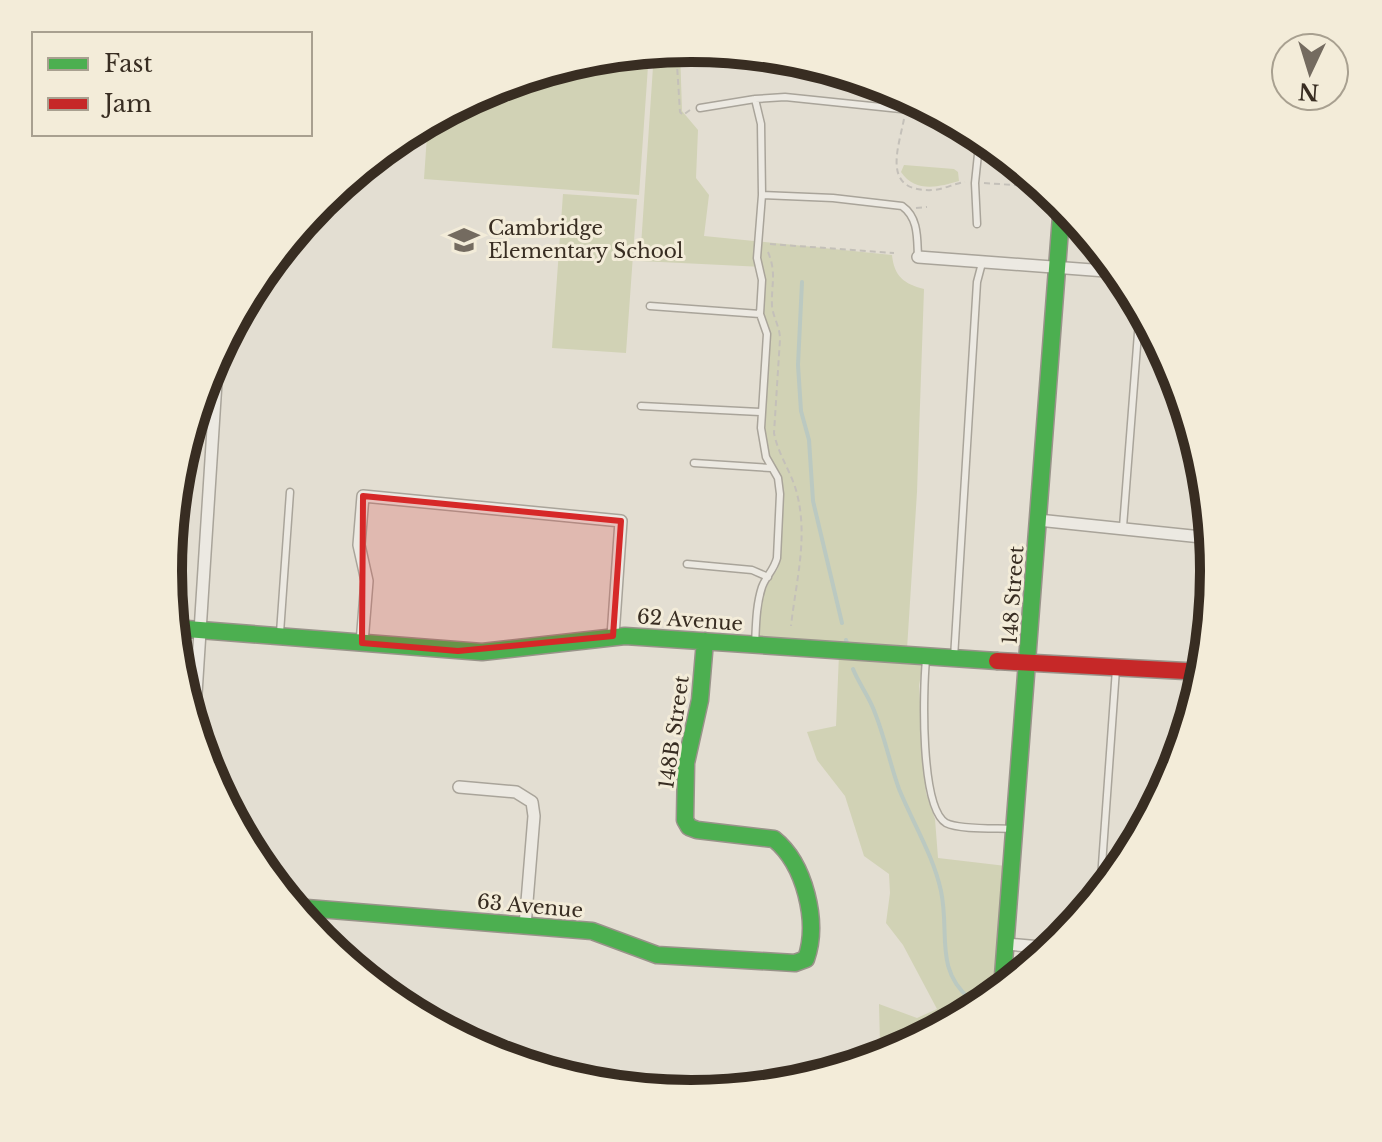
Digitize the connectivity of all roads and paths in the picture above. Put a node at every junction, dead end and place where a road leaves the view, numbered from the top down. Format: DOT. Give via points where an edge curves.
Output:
graph roads {
  1 [pos="677,62"];
  2 [pos="755,99"];
  3 [pos="700,108"];
  4 [pos="905,110"];
  5 [pos="978,151"];
  6 [pos="975,183"];
  7 [pos="992,184"];
  8 [pos="1024,186"];
  9 [pos="762,195"];
  10 [pos="1061,221"];
  11 [pos="977,224"];
  12 [pos="894,253"];
  13 [pos="918,257"];
  14 [pos="982,262"];
  15 [pos="1057,268"];
  16 [pos="1102,271"];
  17 [pos="650,306"];
  18 [pos="760,314"];
  19 [pos="1138,328"];
  20 [pos="215,391"];
  21 [pos="641,406"];
  22 [pos="760,412"];
  23 [pos="694,463"];
  24 [pos="771,468"];
  25 [pos="290,492"];
  26 [pos="1038,520"];
  27 [pos="1123,527"];
  28 [pos="1199,537"];
  29 [pos="687,564"];
  30 [pos="768,577"];
  31 [pos="791,626"];
  32 [pos="185,629"];
  33 [pos="199,630"];
  34 [pos="279,636"];
  35 [pos="613,636"];
  36 [pos="705,641"];
  37 [pos="362,643"];
  38 [pos="755,645"];
  39 [pos="927,657"];
  40 [pos="954,658"];
  41 [pos="1028,662"];
  42 [pos="1116,667"];
  43 [pos="1190,671"];
  44 [pos="196,688"];
  45 [pos="459,787"];
  46 [pos="1015,829"];
  47 [pos="1102,872"];
  48 [pos="309,908"];
  49 [pos="525,926"];
  50 [pos="1006,944"];
  51 [pos="1035,947"];
  52 [pos="806,959"];
  53 [pos="1003,973"];
  1 -- 3 [label="path" via="680,112"];
  2 -- 3 [label="lane"];
  2 -- 4 [label="lane" via="785,97"];
  2 -- 9 [label="lane" via="761,124"];
  4 -- 6 [label="path" via="895,165 902,179 929,190"];
  5 -- 6 [label="lane"];
  6 -- 11 [label="lane"];
  7 -- 8 [label="path"];
  9 -- 13 [label="lane" via="902,206 914,222"];
  9 -- 18 [label="lane" via="757,243"];
  10 -- 15 [label="street, 148 Street"];
  12 -- 31 [label="path" via="771,243 766,248 775,272 772,308 780,328 774,433 797,492 802,522"];
  13 -- 14 [label="street"];
  14 -- 15 [label="street"];
  14 -- 40 [label="lane"];
  15 -- 16 [label="street"];
  15 -- 26 [label="street, 148 Street"];
  17 -- 18 [label="lane"];
  18 -- 22 [label="lane" via="767,334"];
  19 -- 27 [label="lane"];
  20 -- 33 [label="street"];
  21 -- 22 [label="lane"];
  22 -- 24 [label="lane"];
  23 -- 24 [label="lane"];
  24 -- 30 [label="lane" via="780,494 777,558"];
  25 -- 34 [label="lane"];
  26 -- 27 [label="street"];
  26 -- 41 [label="street, 148 Street"];
  27 -- 28 [label="street"];
  29 -- 30 [label="lane" via="752,570"];
  30 -- 38 [label="lane" via="760,594"];
  32 -- 33 [label="street, 62 Avenue"];
  33 -- 34 [label="street, 62 Avenue"];
  33 -- 44 [label="street"];
  34 -- 37 [label="street, 62 Avenue"];
  35 -- 36 [label="street, 62 Avenue"];
  35 -- 37 [label="street, 62 Avenue" via="482,652"];
  35 -- 37 [label="street" via="621,521 363,496 359,545 367,581"];
  36 -- 38 [label="street, 62 Avenue"];
  36 -- 52 [label="street, 148B Street" via="700,700 686,763 685,820 689,827 707,832 784,844 811,921 812,947"];
  38 -- 39 [label="street, 62 Avenue"];
  39 -- 40 [label="street, 62 Avenue"];
  39 -- 46 [label="lane" via="923,688 930,793 939,817 950,825"];
  40 -- 41 [label="street, 62 Avenue"];
  41 -- 42 [label="street, 62 Avenue"];
  41 -- 46 [label="street, 148 Street"];
  42 -- 43 [label="street, 62 Avenue"];
  42 -- 47 [label="lane"];
  45 -- 49 [label="street" via="516,792 532,802"];
  46 -- 50 [label="street, 148 Street"];
  48 -- 49 [label="street, 63 Avenue"];
  49 -- 52 [label="street, 63 Avenue" via="592,931 657,955 795,963"];
  50 -- 51 [label="street"];
  50 -- 53 [label="street, 148 Street"];
}
